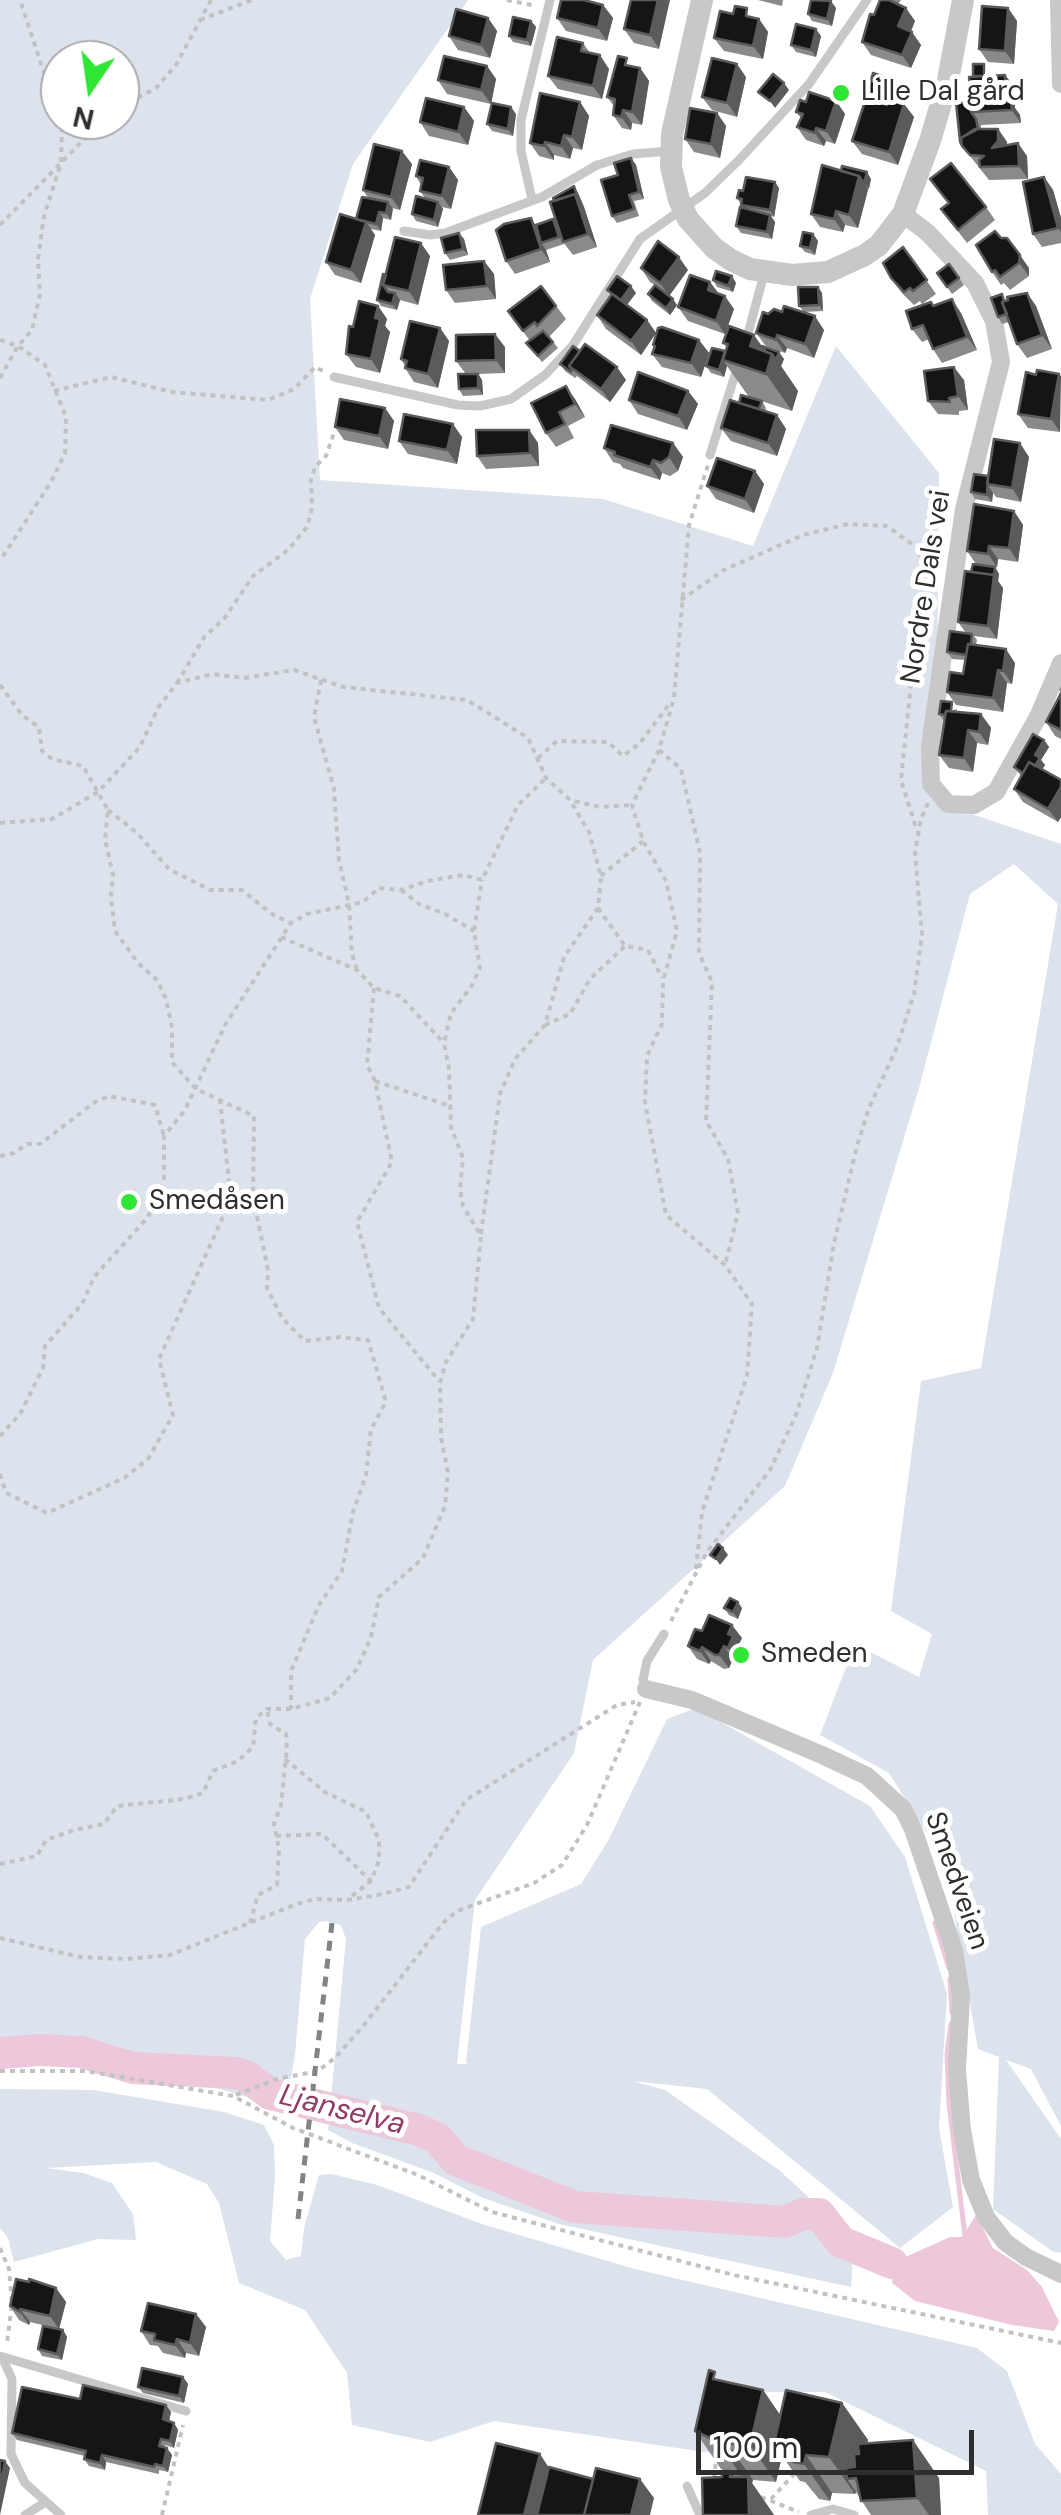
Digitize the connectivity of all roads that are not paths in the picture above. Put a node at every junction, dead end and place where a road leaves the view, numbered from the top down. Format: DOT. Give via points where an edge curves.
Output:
graph roads {
  1 [pos="702,0"];
  2 [pos="867,0"];
  3 [pos="963,0"];
  4 [pos="1059,0"];
  5 [pos="550,4"];
  6 [pos="1061,84"];
  7 [pos="670,151"];
  8 [pos="532,199"];
  9 [pos="684,209"];
  10 [pos="902,214"];
  11 [pos="404,232"];
  12 [pos="764,271"];
  13 [pos="334,377"];
  14 [pos="710,455"];
  15 [pos="1061,663"];
  16 [pos="664,1634"];
  17 [pos="643,1695"];
  18 [pos="1061,2274"];
  19 [pos="1,2356"];
  20 [pos="186,2410"];
  21 [pos="687,2486"];
  22 [pos="44,2503"];
  23 [pos="25,2515"];
  24 [pos="61,2515"];
  25 [pos="700,2515"];
  26 [pos="811,2515"];
  27 [pos="854,2515"];
  1 -- 7 [label="street"];
  2 -- 9 [label="lane" via="790,106"];
  3 -- 10 [label="street" via="948,80"];
  4 -- 6 [label="street"];
  5 -- 8 [label="lane" via="522,120 520,151"];
  7 -- 8 [label="lane" via="596,165"];
  7 -- 9 [label="street"];
  8 -- 11 [label="lane" via="445,233"];
  9 -- 12 [label="street" via="714,248"];
  9 -- 13 [label="lane" via="640,239 573,345 512,398 458,405"];
  10 -- 12 [label="street" via="878,245 828,272"];
  10 -- 15 [label="street, Nordre Dals vei" via="974,283 994,321 1001,362 957,552 930,746 930,784 948,804 974,806 996,792"];
  12 -- 14 [label="lane"];
  16 -- 17 [label="lane" via="647,1660"];
  17 -- 18 [label="street, Smedveien" via="707,1706 822,1755 867,1776 903,1809 954,1950 961,1996 957,2070 971,2180 1000,2236"];
  19 -- 20 [label="lane"];
  19 -- 22 [label="lane" via="12,2379 11,2454"];
  21 -- 25 [label="lane"];
  22 -- 23 [label="lane"];
  22 -- 24 [label="lane"];
  26 -- 27 [label="lane" via="833,2509"];
}
